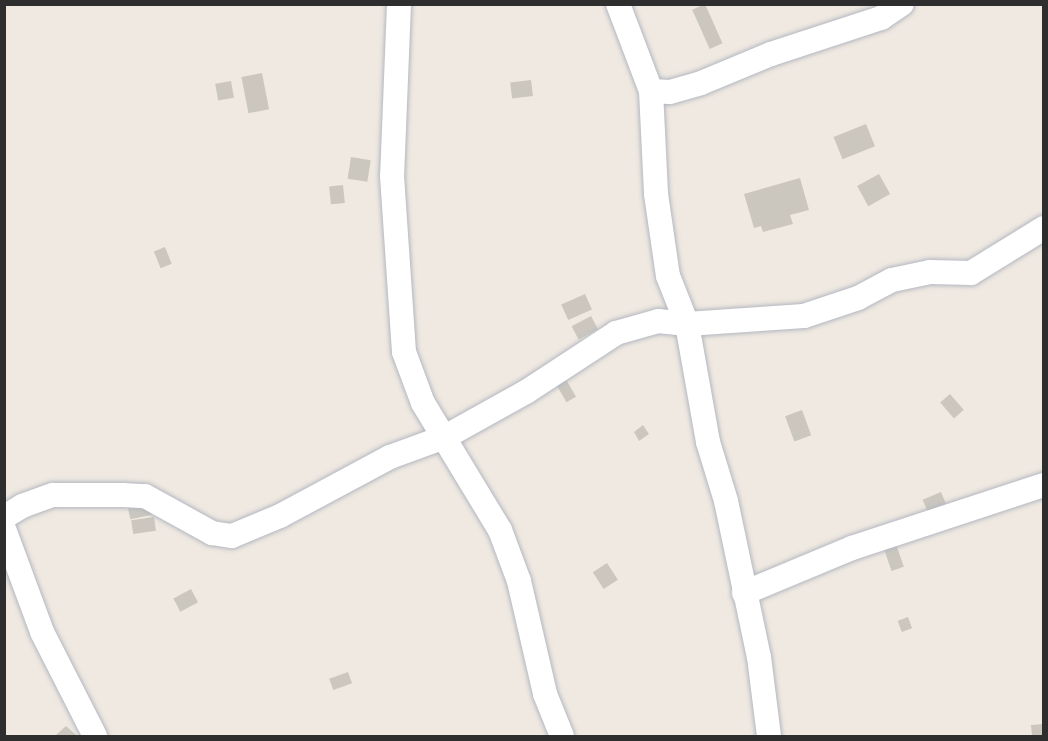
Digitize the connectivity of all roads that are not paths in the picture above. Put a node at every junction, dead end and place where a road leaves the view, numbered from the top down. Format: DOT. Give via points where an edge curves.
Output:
graph roads {
  1 [pos="399,4"];
  2 [pos="618,4"];
  3 [pos="902,4"];
  4 [pos="651,91"];
  5 [pos="1044,228"];
  6 [pos="687,324"];
  7 [pos="445,437"];
  8 [pos="1044,485"];
  9 [pos="4,517"];
  10 [pos="4,529"];
  11 [pos="744,593"];
  12 [pos="94,736"];
  13 [pos="562,736"];
  14 [pos="769,736"];
  1 -- 7 [label="street" via="392,176 404,352 423,404"];
  2 -- 4 [label="street"];
  3 -- 4 [label="street" via="881,18 771,54 701,83 670,92"];
  4 -- 6 [label="street" via="656,194 668,276"];
  5 -- 6 [label="street" via="971,273 930,272 908,277 804,316"];
  6 -- 7 [label="street" via="658,321 616,333 526,392"];
  6 -- 11 [label="street" via="708,442 726,501"];
  7 -- 9 [label="street" via="390,457 280,516 232,536 212,533 145,496 53,495"];
  7 -- 13 [label="street" via="500,530 519,581 545,694"];
  8 -- 11 [label="street" via="852,548"];
  10 -- 12 [label="street" via="42,633"];
  11 -- 14 [label="street" via="759,657"];
}
